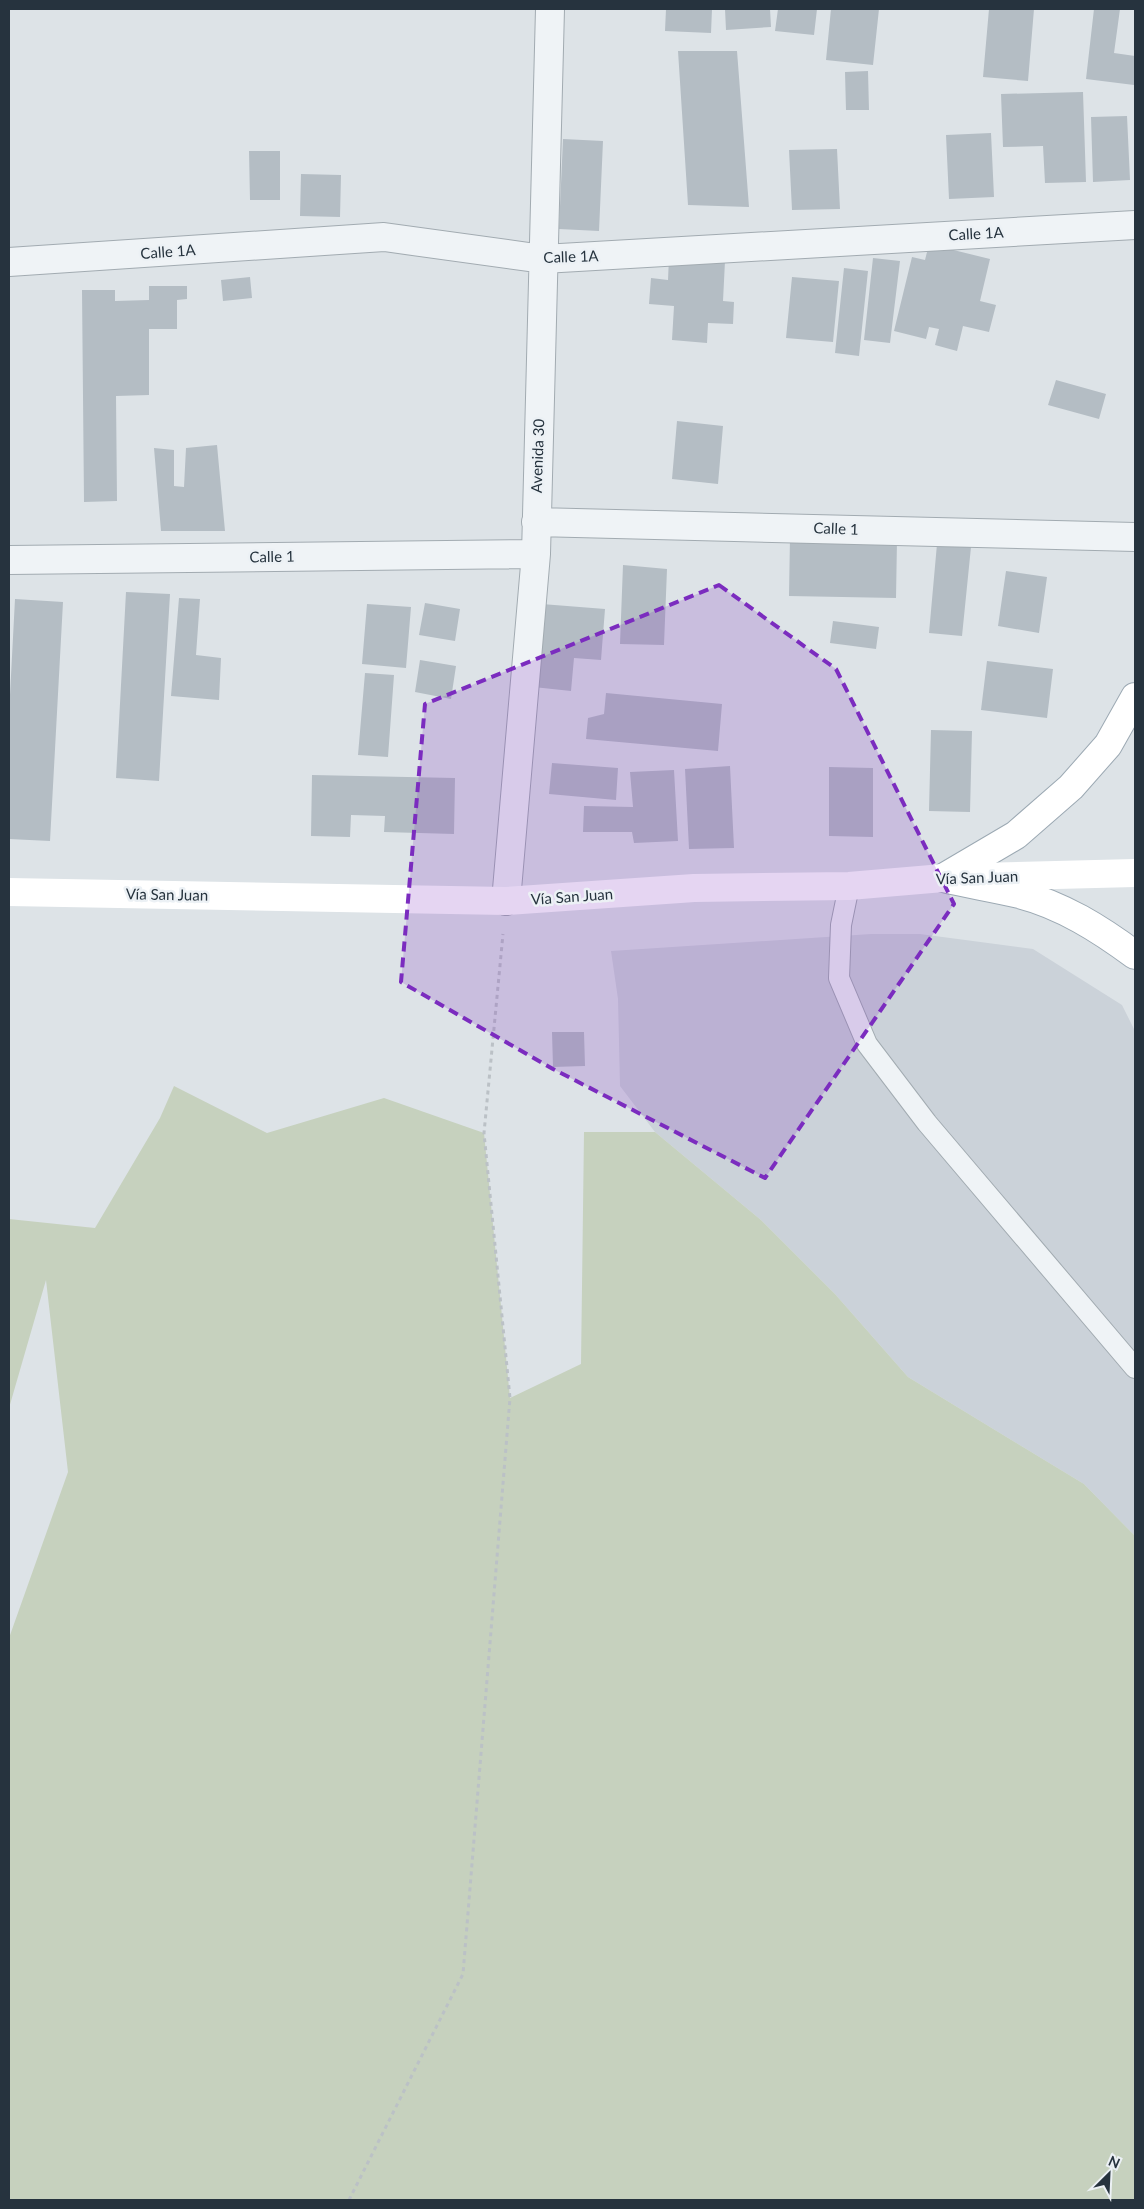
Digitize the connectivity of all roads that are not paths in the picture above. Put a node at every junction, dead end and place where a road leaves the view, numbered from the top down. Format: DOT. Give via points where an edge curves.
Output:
graph roads {
  1 [pos="550,9"];
  2 [pos="1135,225"];
  3 [pos="543,259"];
  4 [pos="9,262"];
  5 [pos="536,522"];
  6 [pos="1135,537"];
  7 [pos="536,554"];
  8 [pos="9,560"];
  9 [pos="1135,697"];
  10 [pos="1135,873"];
  11 [pos="943,878"];
  12 [pos="849,886"];
  13 [pos="9,892"];
  14 [pos="506,902"];
  15 [pos="1135,955"];
  16 [pos="1135,1368"];
  1 -- 3 [label="street, Avenida 30"];
  2 -- 3 [label="street, Calle 1A"];
  3 -- 4 [label="street, Calle 1A" via="384,237"];
  3 -- 5 [label="street, Avenida 30"];
  5 -- 6 [label="street, Calle 1"];
  5 -- 7 [label="street, Avenida 30"];
  7 -- 8 [label="street, Calle 1"];
  7 -- 14 [label="street, Avenida 30"];
  9 -- 11 [label="street" via="1108,745 1071,787 1016,835"];
  10 -- 11 [label="street, Vía San Juan"];
  11 -- 12 [label="street, Vía San Juan"];
  11 -- 15 [label="street" via="1020,894 1069,913"];
  12 -- 14 [label="street, Vía San Juan" via="694,888"];
  12 -- 16 [label="lane" via="841,925 839,978 867,1044 927,1123"];
  13 -- 14 [label="street, Vía San Juan"];
}
